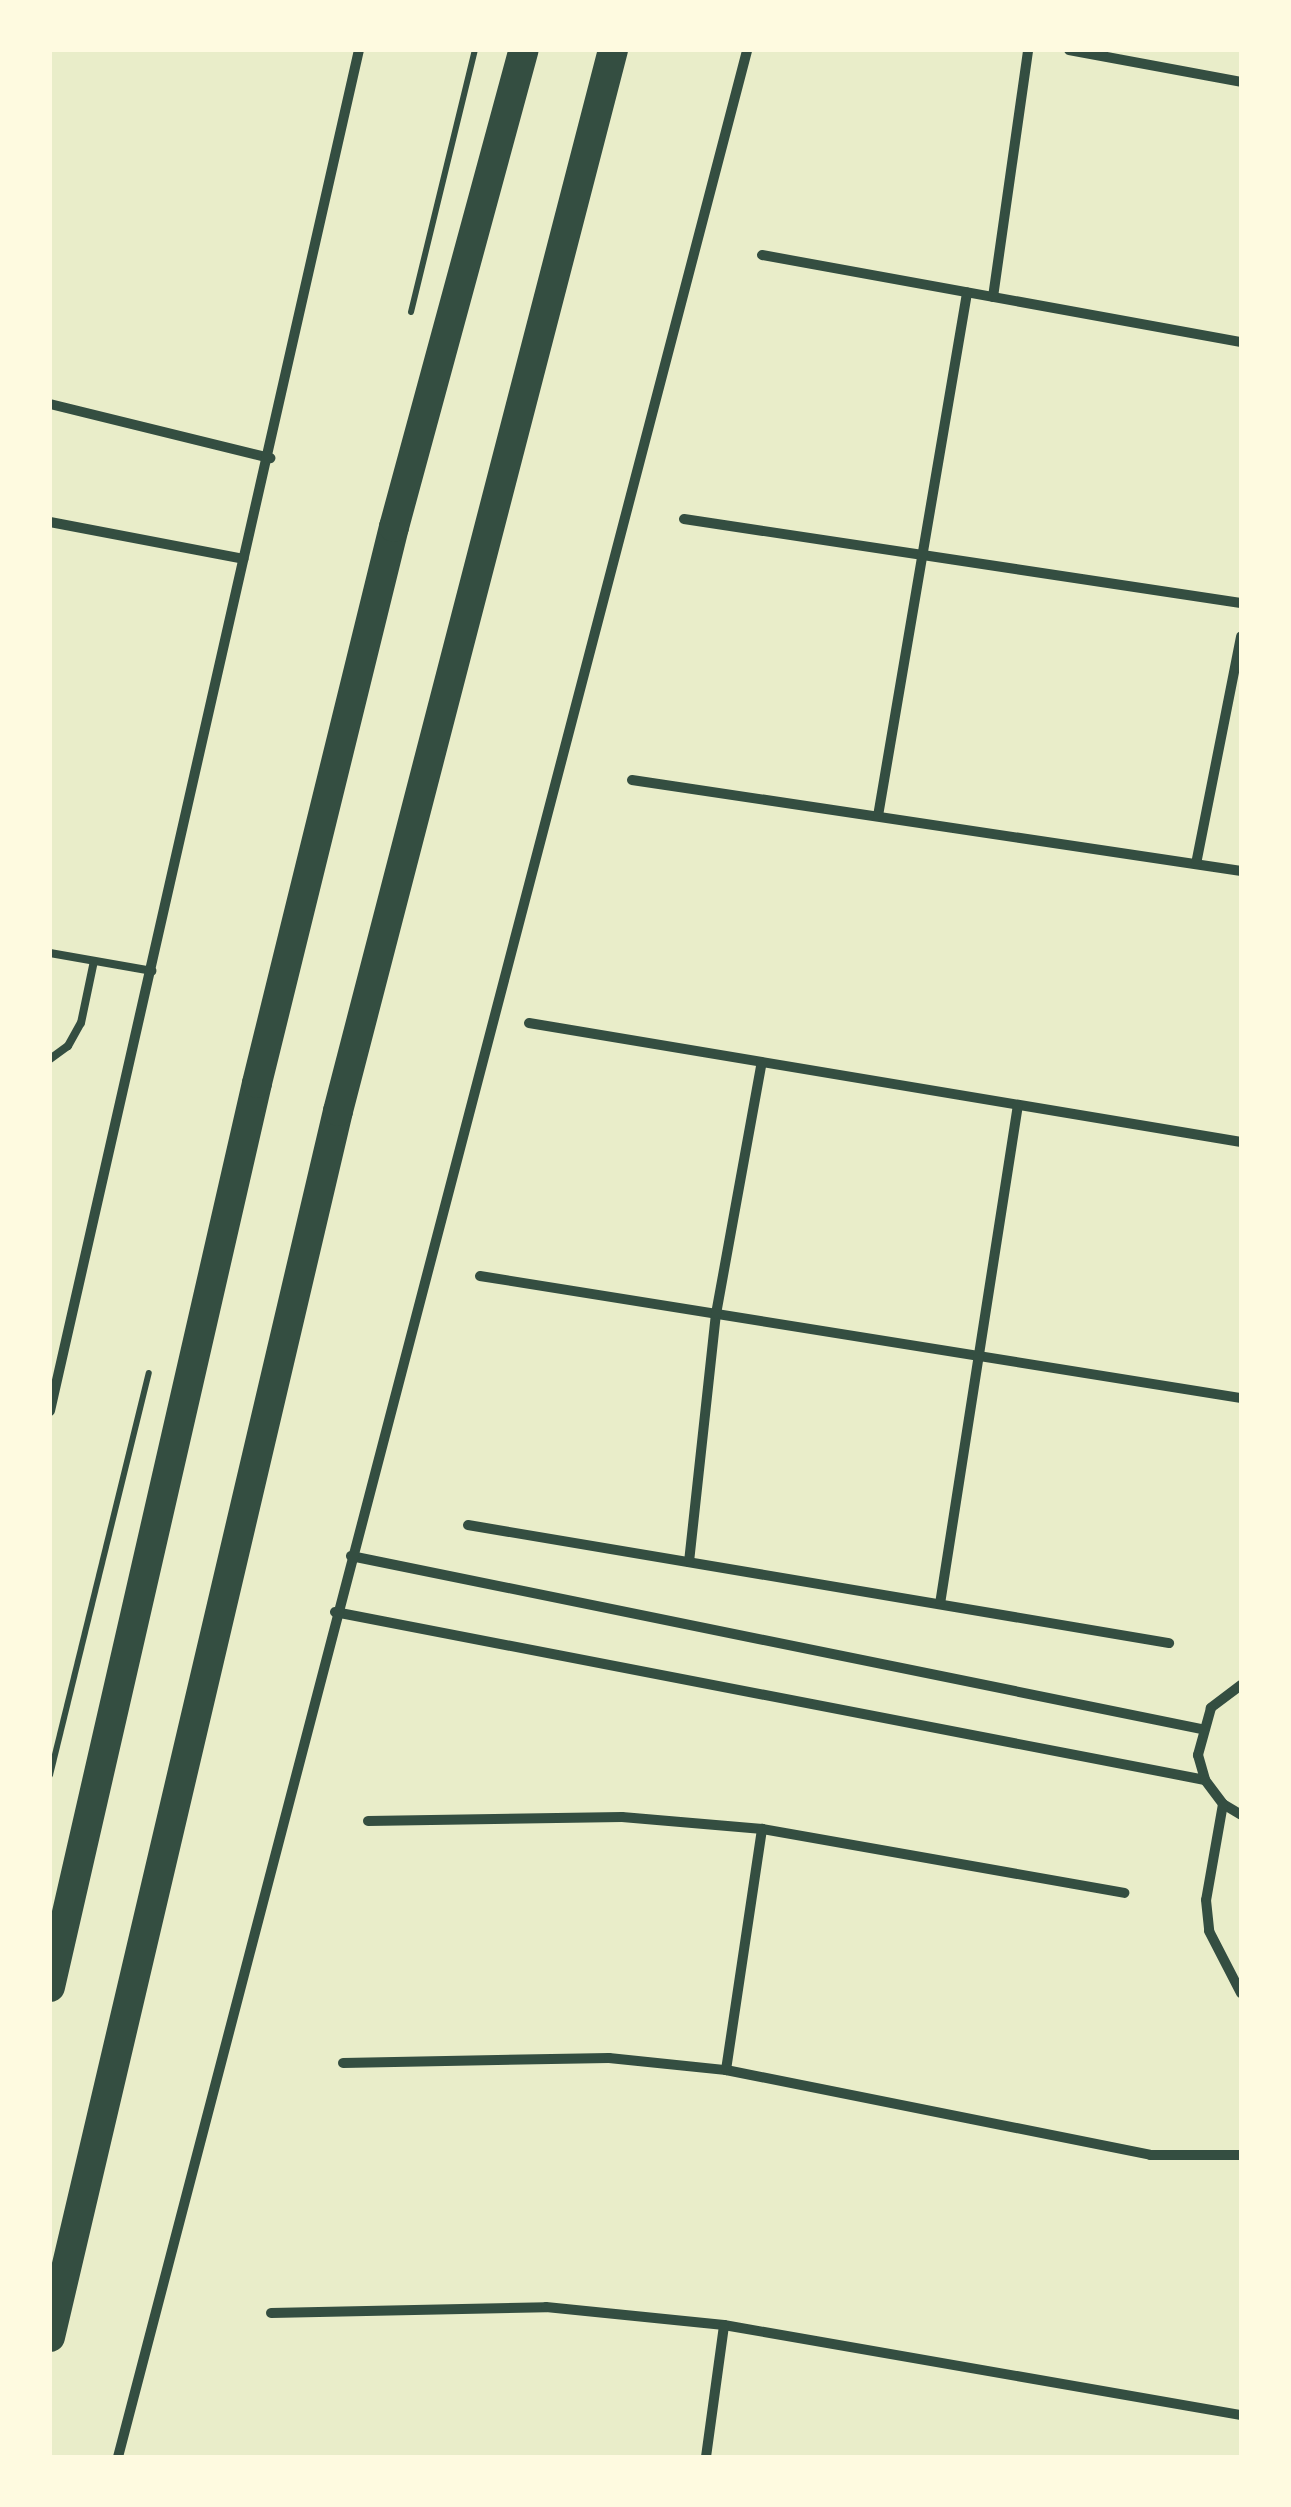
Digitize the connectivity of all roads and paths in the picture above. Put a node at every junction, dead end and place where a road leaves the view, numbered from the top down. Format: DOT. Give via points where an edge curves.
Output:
graph roads {
  1 [pos="358,50"];
  2 [pos="524,50"];
  3 [pos="613,50"];
  4 [pos="747,50"];
  5 [pos="1028,50"];
  6 [pos="1069,50"];
  7 [pos="1241,82"];
  8 [pos="762,255"];
  9 [pos="967,292"];
  10 [pos="993,297"];
  11 [pos="1241,342"];
  12 [pos="50,404"];
  13 [pos="270,458"];
  14 [pos="684,519"];
  15 [pos="50,522"];
  16 [pos="920,555"];
  17 [pos="244,560"];
  18 [pos="1241,603"];
  19 [pos="1241,636"];
  20 [pos="632,780"];
  21 [pos="878,816"];
  22 [pos="1196,864"];
  23 [pos="1241,872"];
  24 [pos="50,953"];
  25 [pos="94,960"];
  26 [pos="152,971"];
  27 [pos="528,1023"];
  28 [pos="50,1059"];
  29 [pos="762,1062"];
  30 [pos="1018,1105"];
  31 [pos="1241,1142"];
  32 [pos="480,1276"];
  33 [pos="716,1314"];
  34 [pos="974,1355"];
  35 [pos="1241,1398"];
  36 [pos="50,1411"];
  37 [pos="468,1525"];
  38 [pos="350,1556"];
  39 [pos="688,1562"];
  40 [pos="940,1604"];
  41 [pos="335,1612"];
  42 [pos="1170,1643"];
  43 [pos="1241,1685"];
  44 [pos="1201,1730"];
  45 [pos="1205,1780"];
  46 [pos="1222,1804"];
  47 [pos="1241,1814"];
  48 [pos="368,1820"];
  49 [pos="762,1829"];
  50 [pos="1124,1893"];
  51 [pos="1240,1986"];
  52 [pos="50,1987"];
  53 [pos="343,2064"];
  54 [pos="726,2070"];
  55 [pos="1241,2156"];
  56 [pos="271,2313"];
  57 [pos="724,2325"];
  58 [pos="50,2338"];
  59 [pos="1241,2414"];
  60 [pos="118,2457"];
  61 [pos="706,2457"];
  1 -- 13 [label="street"];
  2 -- 52 [label="highway" via="394,527 272,1025"];
  3 -- 58 [label="highway" via="334,1130"];
  4 -- 38 [label="street"];
  5 -- 10 [label="street"];
  6 -- 7 [label="street"];
  8 -- 9 [label="street"];
  9 -- 10 [label="street"];
  9 -- 16 [label="street"];
  10 -- 11 [label="street"];
  12 -- 13 [label="street"];
  13 -- 17 [label="street"];
  14 -- 16 [label="street"];
  15 -- 17 [label="street"];
  16 -- 18 [label="street"];
  16 -- 21 [label="street"];
  17 -- 26 [label="street"];
  19 -- 22 [label="street"];
  20 -- 21 [label="street"];
  21 -- 22 [label="street"];
  22 -- 23 [label="street"];
  24 -- 25 [label="lane"];
  25 -- 26 [label="lane"];
  25 -- 28 [label="lane" via="81,1023 68,1046"];
  26 -- 36 [label="street"];
  27 -- 29 [label="street"];
  29 -- 30 [label="street"];
  29 -- 33 [label="street"];
  30 -- 31 [label="street"];
  30 -- 34 [label="street"];
  32 -- 33 [label="street"];
  33 -- 34 [label="street"];
  33 -- 39 [label="street"];
  34 -- 35 [label="street"];
  34 -- 40 [label="street"];
  37 -- 39 [label="street"];
  38 -- 41 [label="street"];
  38 -- 44 [label="street"];
  39 -- 40 [label="street"];
  40 -- 42 [label="street"];
  41 -- 45 [label="street"];
  41 -- 60 [label="street"];
  43 -- 44 [label="street" via="1212,1708"];
  44 -- 45 [label="street"];
  45 -- 46 [label="street"];
  46 -- 47 [label="street"];
  46 -- 51 [label="street" via="1206,1900 1210,1931"];
  48 -- 49 [label="street" via="622,1817"];
  49 -- 50 [label="street"];
  49 -- 54 [label="street"];
  53 -- 54 [label="street" via="609,2058"];
  54 -- 55 [label="street" via="1150,2155"];
  56 -- 57 [label="street" via="546,2307"];
  57 -- 59 [label="street"];
  57 -- 61 [label="street"];
}
